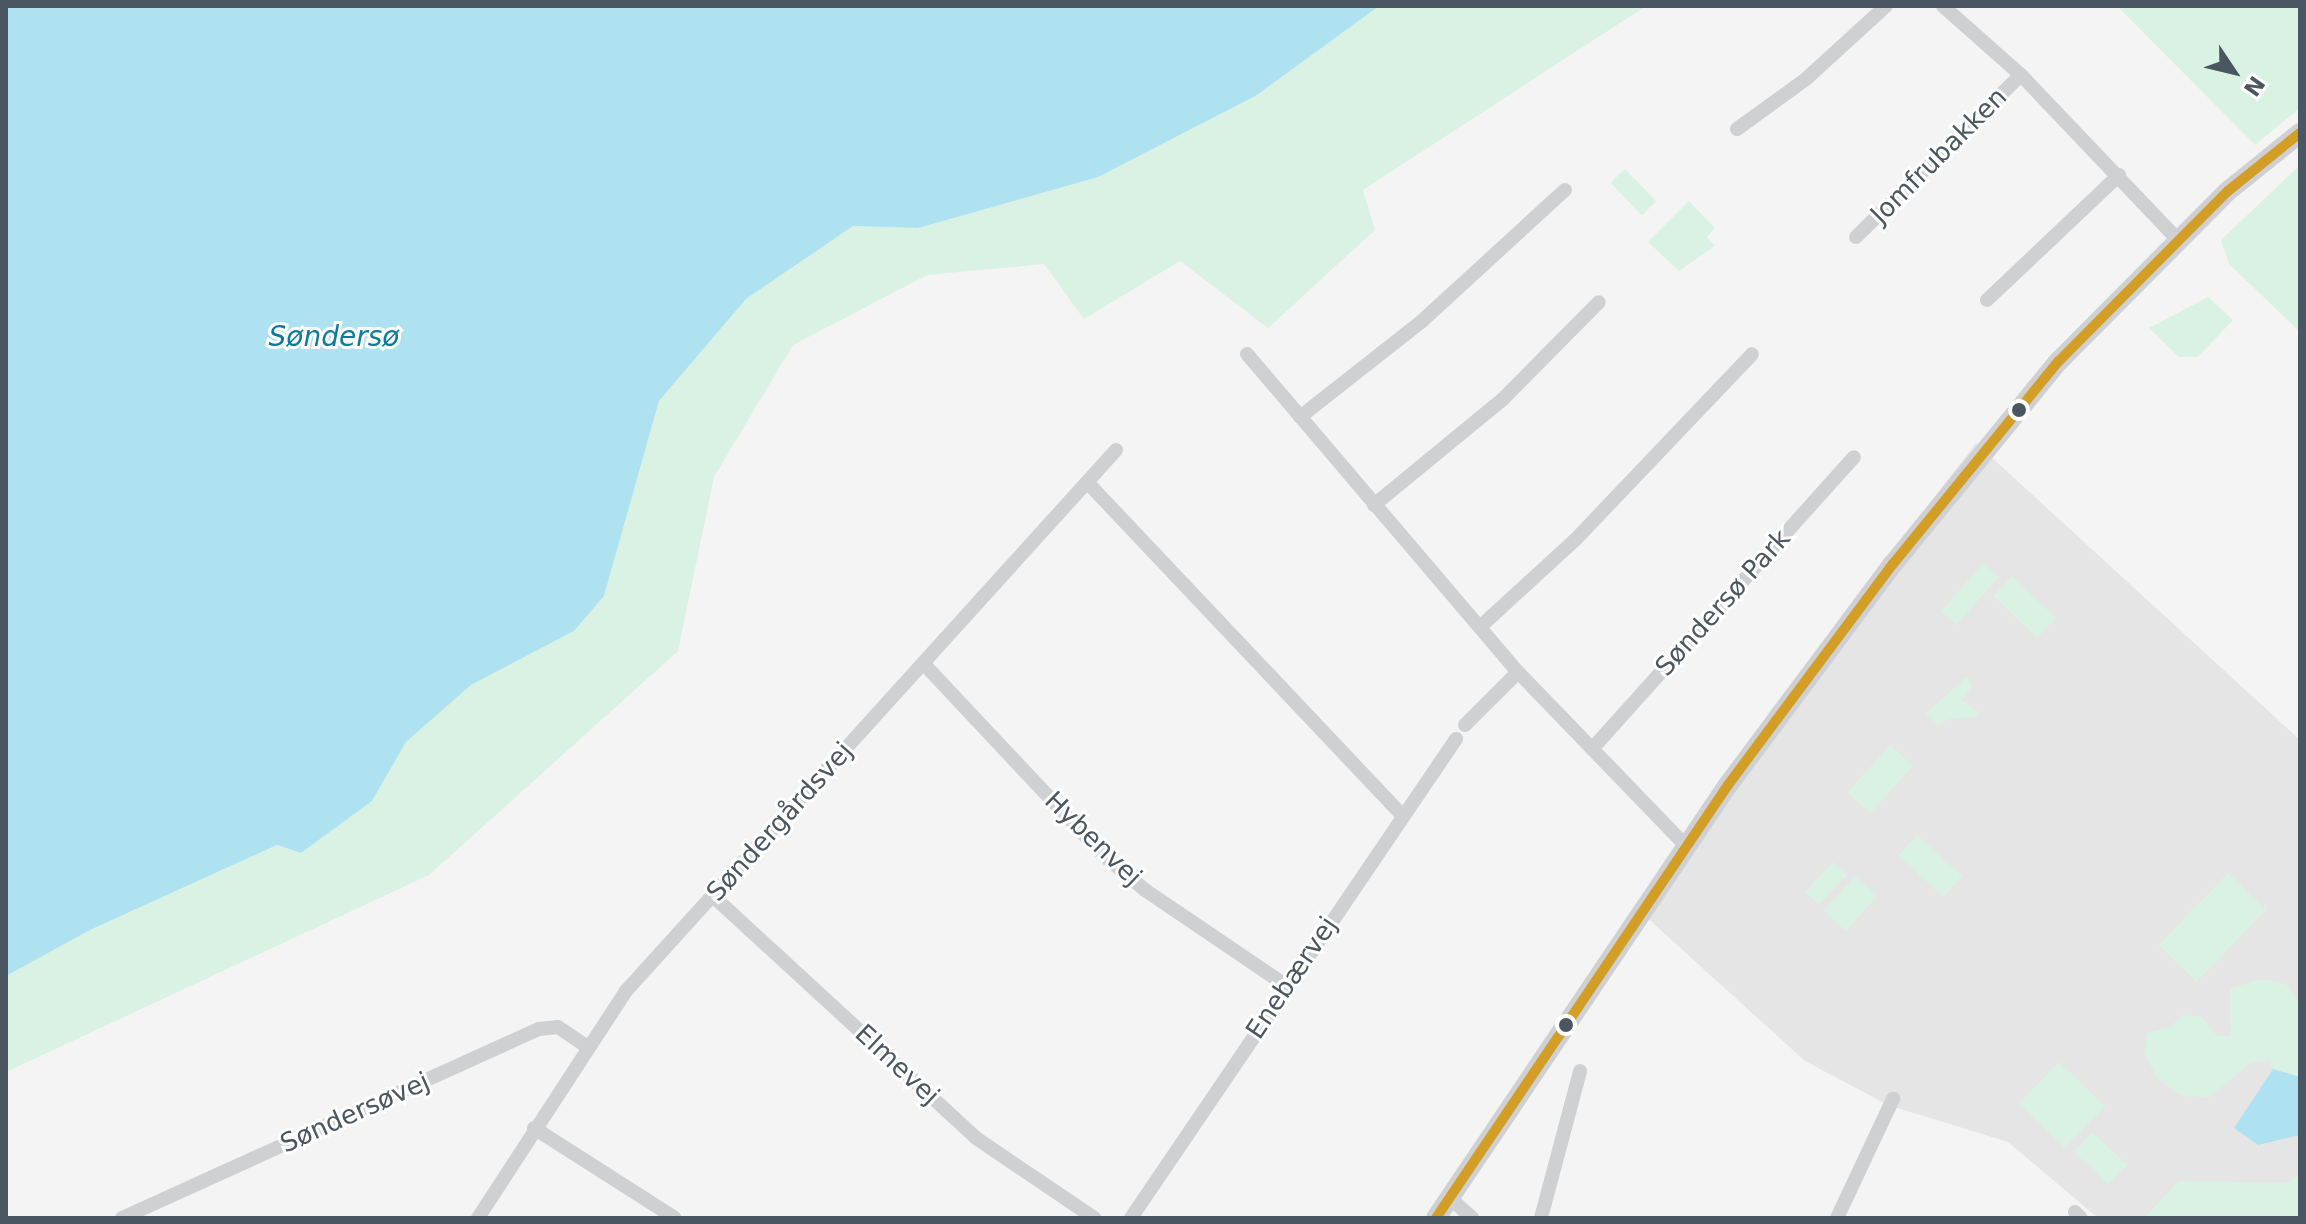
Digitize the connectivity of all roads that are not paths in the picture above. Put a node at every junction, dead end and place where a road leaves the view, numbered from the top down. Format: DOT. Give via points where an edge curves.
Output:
graph roads {
  1 [pos="1886,6"];
  2 [pos="1943,6"];
  3 [pos="2021,75"];
  4 [pos="1737,129"];
  5 [pos="2300,133"];
  6 [pos="2119,175"];
  7 [pos="1565,190"];
  8 [pos="1856,237"];
  9 [pos="2178,240"];
  10 [pos="1987,300"];
  11 [pos="1599,302"];
  12 [pos="1247,354"];
  13 [pos="1752,354"];
  14 [pos="1300,417"];
  15 [pos="1116,450"];
  16 [pos="1854,457"];
  17 [pos="1087,482"];
  18 [pos="1374,505"];
  19 [pos="1480,627"];
  20 [pos="923,663"];
  21 [pos="1518,672"];
  22 [pos="1465,725"];
  23 [pos="1456,739"];
  24 [pos="1592,749"];
  25 [pos="1402,815"];
  26 [pos="1688,848"];
  27 [pos="713,896"];
  28 [pos="1287,986"];
  29 [pos="586,1046"];
  30 [pos="1580,1071"];
  31 [pos="1893,1099"];
  32 [pos="534,1128"];
  33 [pos="1450,1198"];
  34 [pos="122,1218"];
  35 [pos="478,1218"];
  36 [pos="675,1218"];
  37 [pos="1094,1218"];
  38 [pos="1131,1218"];
  39 [pos="1436,1218"];
  40 [pos="1472,1218"];
  41 [pos="1541,1218"];
  42 [pos="1837,1218"];
  1 -- 4 [label="street" via="1806,79"];
  2 -- 3 [label="street, Jomfrubakken"];
  3 -- 6 [label="street, Jomfrubakken"];
  3 -- 8 [label="street, Jomfrubakken"];
  5 -- 9 [label="street"];
  6 -- 9 [label="street, Jomfrubakken"];
  6 -- 10 [label="street"];
  7 -- 14 [label="street" via="1422,321"];
  9 -- 26 [label="street" via="2058,362 1893,564 1822,653"];
  11 -- 18 [label="street" via="1503,399"];
  12 -- 14 [label="street"];
  13 -- 19 [label="street" via="1576,539"];
  14 -- 18 [label="street"];
  15 -- 17 [label="street, Søndergårdsvej"];
  16 -- 24 [label="street, Søndersø Park"];
  17 -- 20 [label="street, Søndergårdsvej"];
  17 -- 25 [label="street"];
  18 -- 19 [label="street"];
  19 -- 21 [label="street"];
  20 -- 27 [label="street, Søndergårdsvej"];
  20 -- 28 [label="street, Hybenvej" via="1103,855 1145,890"];
  21 -- 22 [label="street"];
  21 -- 24 [label="street"];
  23 -- 25 [label="street, Enebærvej"];
  24 -- 26 [label="street"];
  25 -- 28 [label="street, Enebærvej"];
  26 -- 33 [label="street"];
  27 -- 29 [label="street, Søndergårdsvej" via="626,991"];
  27 -- 37 [label="street, Elmevej" via="976,1138"];
  28 -- 38 [label="street, Enebærvej"];
  29 -- 32 [label="street, Søndergårdsvej"];
  29 -- 34 [label="street, Søndersøvej" via="558,1027 539,1029"];
  30 -- 41 [label="street"];
  31 -- 42 [label="street"];
  32 -- 35 [label="street, Søndergårdsvej"];
  32 -- 36 [label="street"];
  33 -- 39 [label="street"];
  33 -- 40 [label="street"];
}
